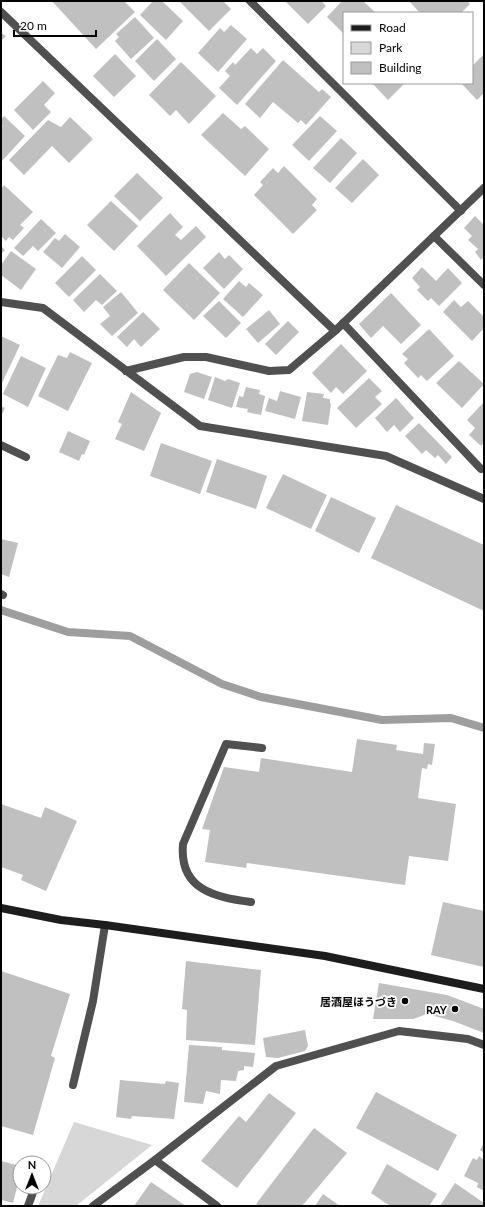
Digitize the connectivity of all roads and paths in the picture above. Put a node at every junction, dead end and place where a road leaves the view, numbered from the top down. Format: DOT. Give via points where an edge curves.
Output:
graph roads {
  1 [pos="250,1"];
  2 [pos="1,12"];
  3 [pos="484,188"];
  4 [pos="461,211"];
  5 [pos="434,236"];
  6 [pos="484,285"];
  7 [pos="1,302"];
  8 [pos="343,323"];
  9 [pos="335,331"];
  10 [pos="126,371"];
  11 [pos="1,445"];
  12 [pos="26,457"];
  13 [pos="481,469"];
  14 [pos="484,499"];
  15 [pos="262,748"];
  16 [pos="251,902"];
  17 [pos="1,908"];
  18 [pos="105,925"];
  19 [pos="484,989"];
  20 [pos="484,1045"];
  21 [pos="73,1085"];
  22 [pos="155,1160"];
  23 [pos="32,1195"];
  24 [pos="28,1206"];
  25 [pos="93,1206"];
  26 [pos="217,1206"];
  1 -- 4 [label="street"];
  2 -- 9 [label="street"];
  3 -- 4 [label="street"];
  4 -- 5 [label="street"];
  5 -- 6 [label="street"];
  5 -- 8 [label="street"];
  7 -- 10 [label="street" via="43,308"];
  8 -- 9 [label="street"];
  8 -- 13 [label="street"];
  9 -- 10 [label="street" via="289,370 269,371 206,357 184,357"];
  10 -- 14 [label="street" via="200,426 386,456"];
  11 -- 12 [label="street"];
  15 -- 16 [label="street" via="226,744 182,844 187,874 200,889 217,896"];
  17 -- 18 [label="street" via="61,920"];
  18 -- 19 [label="street" via="326,956"];
  18 -- 21 [label="street" via="94,1001"];
  20 -- 22 [label="street" via="468,1039 399,1030 276,1066"];
  22 -- 25 [label="street"];
  22 -- 26 [label="street"];
  23 -- 24 [label="street"];
}
